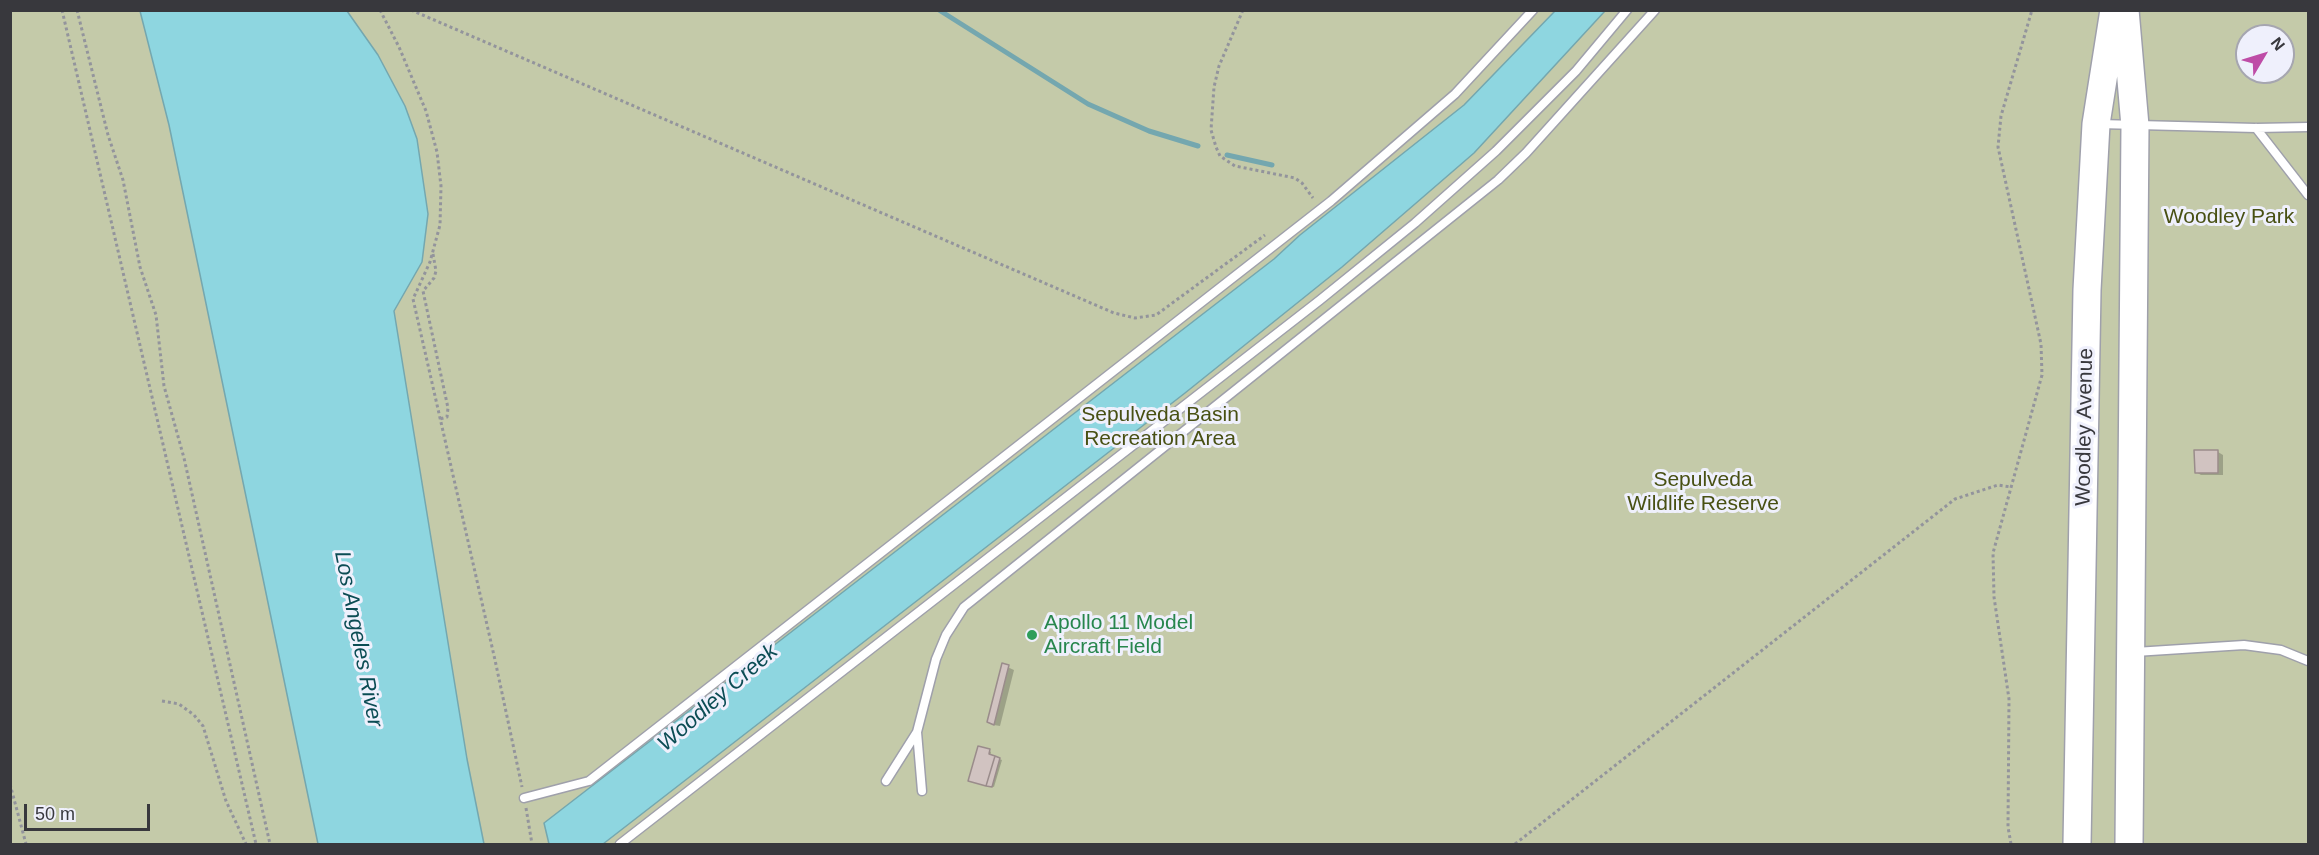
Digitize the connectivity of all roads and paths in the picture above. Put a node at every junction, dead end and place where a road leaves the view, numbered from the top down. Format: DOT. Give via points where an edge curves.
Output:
graph roads {
  1 [pos="62,10"];
  2 [pos="77,10"];
  3 [pos="380,10"];
  4 [pos="411,10"];
  5 [pos="1243,10"];
  6 [pos="1533,10"];
  7 [pos="1627,10"];
  8 [pos="1655,10"];
  9 [pos="2032,10"];
  10 [pos="2114,10"];
  11 [pos="2126,10"];
  12 [pos="2096,124"];
  13 [pos="2135,126"];
  14 [pos="2308,127"];
  15 [pos="2256,128"];
  16 [pos="2308,195"];
  17 [pos="1313,198"];
  18 [pos="1266,234"];
  19 [pos="433,253"];
  20 [pos="440,419"];
  21 [pos="2011,487"];
  22 [pos="2132,653"];
  23 [pos="2308,661"];
  24 [pos="162,701"];
  25 [pos="917,732"];
  26 [pos="886,781"];
  27 [pos="10,784"];
  28 [pos="922,791"];
  29 [pos="524,798"];
  30 [pos="26,844"];
  31 [pos="246,844"];
  32 [pos="256,844"];
  33 [pos="270,844"];
  34 [pos="532,844"];
  35 [pos="620,844"];
  36 [pos="1515,844"];
  37 [pos="2011,844"];
  38 [pos="2077,844"];
  39 [pos="2129,844"];
  1 -- 32 [label="path"];
  2 -- 33 [label="path" via="123,180 140,267 156,315 164,386 184,458"];
  3 -- 19 [label="path" via="426,111 437,152 441,225"];
  4 -- 18 [label="path" via="1114,313 1135,318 1156,315"];
  5 -- 17 [label="path" via="1214,87 1211,130 1216,147 1220,156 1235,166 1295,178"];
  6 -- 29 [label="lane" via="1455,94 1331,201 589,782"];
  7 -- 35 [label="lane" via="1576,71 1415,223"];
  8 -- 25 [label="lane" via="1498,180 964,607 945,635"];
  9 -- 21 [label="path" via="2001,116 1998,147 2042,355 2042,375"];
  10 -- 12 [label="main road, Woodley Avenue"];
  11 -- 13 [label="main road"];
  12 -- 13 [label="lane"];
  12 -- 38 [label="main road, Woodley Avenue" via="2087,290"];
  13 -- 15 [label="lane"];
  13 -- 22 [label="main road"];
  14 -- 15 [label="lane"];
  15 -- 16 [label="lane"];
  19 -- 20 [label="path" via="413,299"];
  19 -- 20 [label="path" via="435,278 423,291 448,408 447,417"];
  20 -- 29 [label="path"];
  21 -- 36 [label="path" via="1998,484 1955,499"];
  21 -- 37 [label="path" via="1993,553 1994,597 2009,699"];
  22 -- 23 [label="lane" via="2244,645 2281,650"];
  22 -- 39 [label="main road"];
  24 -- 31 [label="path" via="179,704 203,726 226,801"];
  25 -- 26 [label="lane"];
  25 -- 28 [label="lane"];
  27 -- 30 [label="path"];
  29 -- 34 [label="path"];
}
